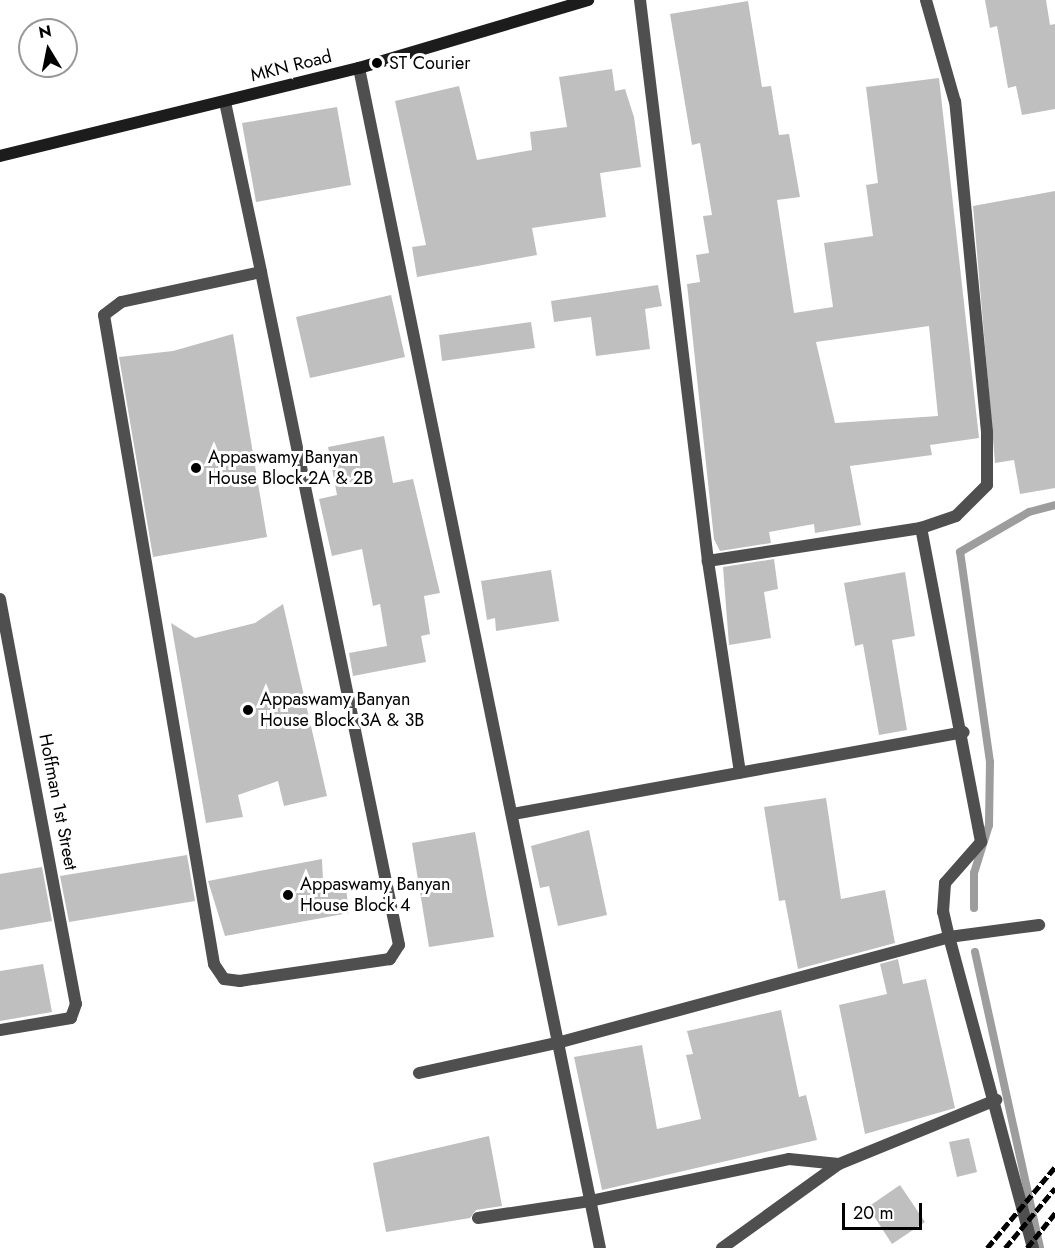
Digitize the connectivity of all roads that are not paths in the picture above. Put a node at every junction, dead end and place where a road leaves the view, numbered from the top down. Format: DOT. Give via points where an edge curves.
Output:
graph roads {
  1 [pos="588,0"];
  2 [pos="640,0"];
  3 [pos="926,0"];
  4 [pos="359,68"];
  5 [pos="225,102"];
  6 [pos="0,156"];
  7 [pos="261,273"];
  8 [pos="921,528"];
  9 [pos="708,561"];
  10 [pos="0,599"];
  11 [pos="964,732"];
  12 [pos="740,773"];
  13 [pos="513,814"];
  14 [pos="1039,925"];
  15 [pos="949,937"];
  16 [pos="0,1030"];
  17 [pos="557,1043"];
  18 [pos="419,1073"];
  19 [pos="996,1100"];
  20 [pos="839,1164"];
  21 [pos="590,1201"];
  22 [pos="478,1218"];
  23 [pos="600,1248"];
  24 [pos="722,1248"];
  25 [pos="1033,1248"];
  1 -- 4 [label="street, MKN Road"];
  2 -- 9 [label="street"];
  3 -- 8 [label="street" via="955,102 987,485 956,516"];
  4 -- 5 [label="street, MKN Road"];
  4 -- 13 [label="street"];
  5 -- 6 [label="street, MKN Road"];
  5 -- 7 [label="street"];
  7 -- 7 [label="street" via="399,945 390,959 240,981 224,979 214,964 104,315 121,302"];
  8 -- 9 [label="street"];
  8 -- 11 [label="street"];
  9 -- 12 [label="street"];
  10 -- 16 [label="street, Hoffman 1st Street" via="76,1013 63,1020"];
  11 -- 12 [label="street"];
  11 -- 15 [label="street" via="981,842 945,883 943,912"];
  12 -- 13 [label="street"];
  13 -- 17 [label="street"];
  14 -- 15 [label="street"];
  15 -- 17 [label="street"];
  15 -- 19 [label="street"];
  17 -- 18 [label="street"];
  17 -- 21 [label="street"];
  19 -- 20 [label="street"];
  19 -- 25 [label="street"];
  20 -- 21 [label="street" via="789,1159"];
  20 -- 24 [label="street"];
  21 -- 22 [label="street"];
  21 -- 23 [label="street"];
}
